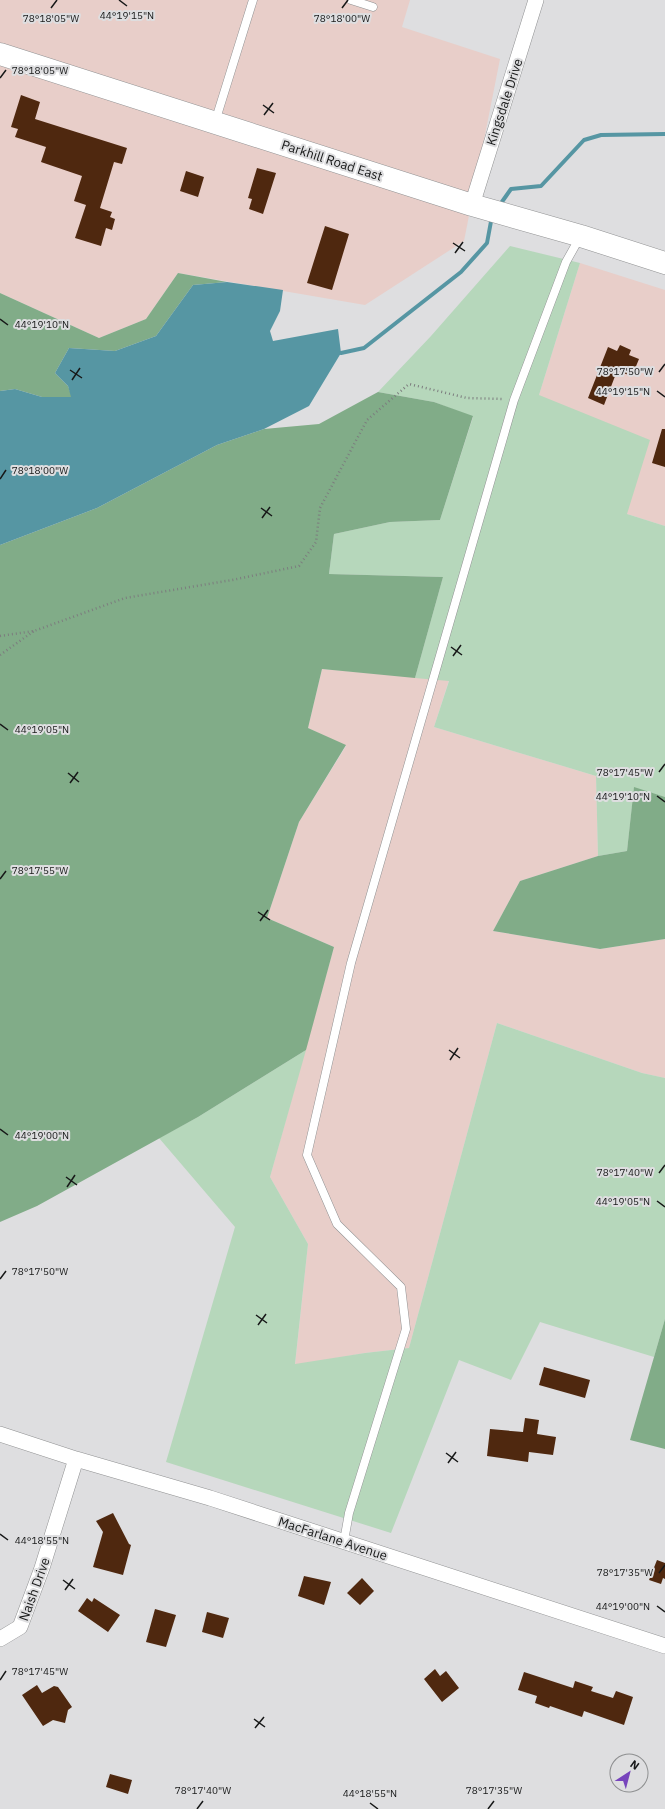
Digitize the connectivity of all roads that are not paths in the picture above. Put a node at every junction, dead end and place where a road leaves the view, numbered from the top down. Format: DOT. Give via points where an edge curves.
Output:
graph roads {
  1 [pos="253,0"];
  2 [pos="351,0"];
  3 [pos="536,0"];
  4 [pos="373,7"];
  5 [pos="0,54"];
  6 [pos="215,123"];
  7 [pos="472,205"];
  8 [pos="581,236"];
  9 [pos="665,263"];
  10 [pos="0,1434"];
  11 [pos="76,1459"];
  12 [pos="344,1541"];
  13 [pos="0,1639"];
  14 [pos="665,1646"];
  1 -- 6 [label="lane"];
  2 -- 4 [label="lane"];
  3 -- 7 [label="street, Kingsdale Drive"];
  5 -- 6 [label="main road, Parkhill Road East"];
  6 -- 7 [label="main road, Parkhill Road East"];
  7 -- 8 [label="main road, Parkhill Road East"];
  8 -- 9 [label="main road, Parkhill Road East"];
  8 -- 12 [label="lane" via="566,262 514,400 351,963 307,1155 337,1224 401,1287 406,1329 348,1513"];
  10 -- 11 [label="street, MacFarlane Avenue"];
  11 -- 12 [label="street, MacFarlane Avenue"];
  11 -- 13 [label="street, Naish Drive" via="42,1568 20,1626"];
  12 -- 14 [label="street, MacFarlane Avenue"];
}
